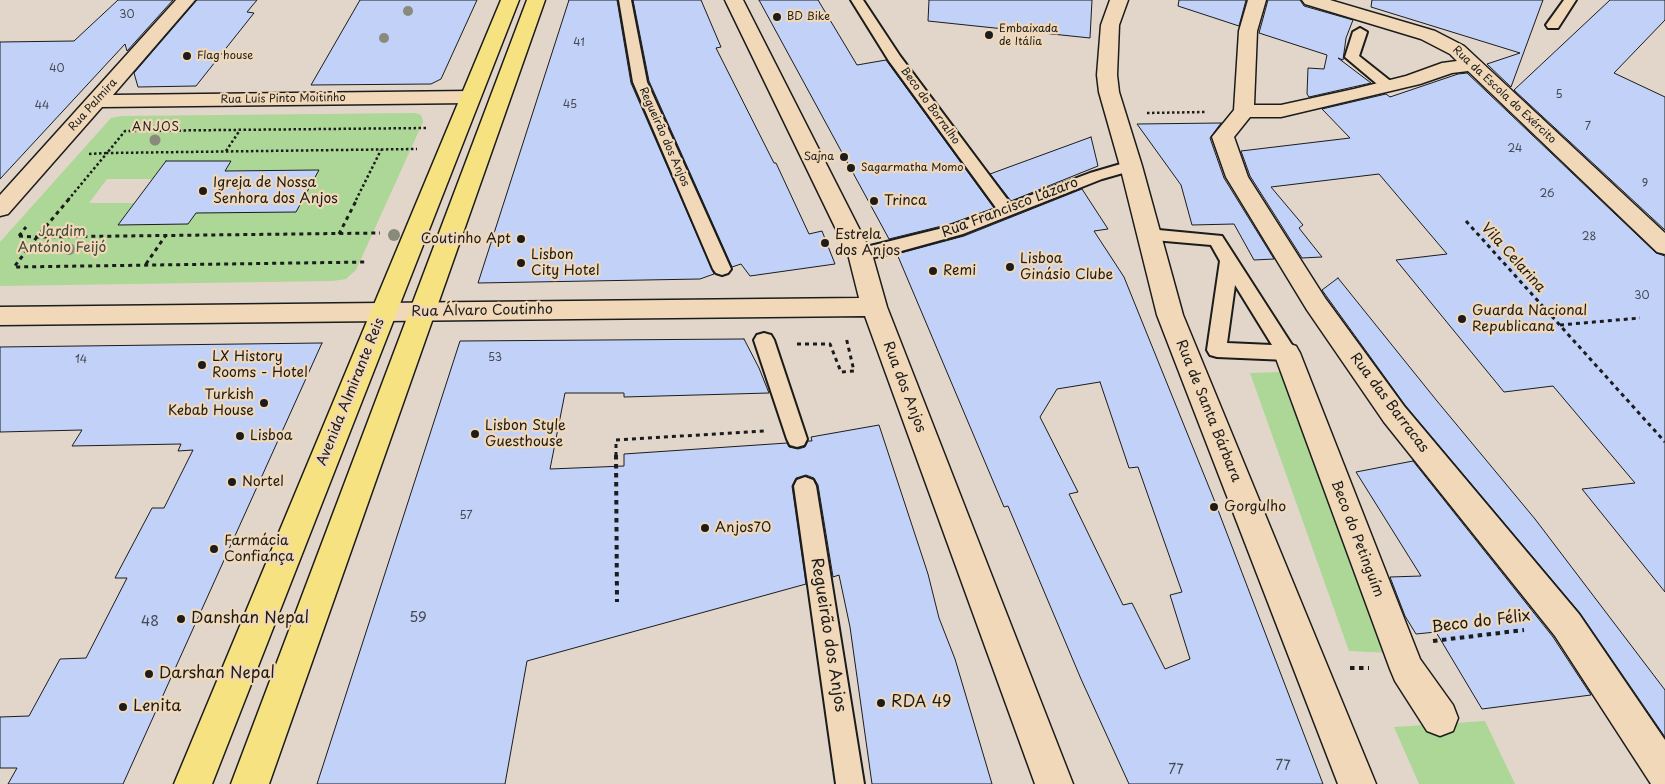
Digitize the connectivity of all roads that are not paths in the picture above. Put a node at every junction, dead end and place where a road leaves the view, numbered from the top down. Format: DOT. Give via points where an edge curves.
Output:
graph roads {
  1 [pos="186,0"];
  2 [pos="510,0"];
  3 [pos="536,0"];
  4 [pos="625,0"];
  5 [pos="734,0"];
  6 [pos="857,0"];
  7 [pos="1257,0"];
  8 [pos="1311,0"];
  9 [pos="1570,0"];
  10 [pos="1114,13"];
  11 [pos="1553,25"];
  12 [pos="1360,32"];
  13 [pos="1473,65"];
  14 [pos="1388,86"];
  15 [pos="470,97"];
  16 [pos="96,101"];
  17 [pos="1244,111"];
  18 [pos="1131,166"];
  19 [pos="0,209"];
  20 [pos="1007,211"];
  21 [pos="1148,235"];
  22 [pos="1665,246"];
  23 [pos="860,254"];
  24 [pos="1229,261"];
  25 [pos="722,269"];
  26 [pos="874,306"];
  27 [pos="384,312"];
  28 [pos="421,312"];
  29 [pos="0,316"];
  30 [pos="764,340"];
  31 [pos="1287,353"];
  32 [pos="796,434"];
  33 [pos="805,486"];
  34 [pos="1440,718"];
  35 [pos="1665,772"];
  36 [pos="193,784"];
  37 [pos="250,784"];
  38 [pos="850,784"];
  39 [pos="1054,784"];
  40 [pos="1357,784"];
  1 -- 16 [label="street, Rua Palmira"];
  2 -- 15 [label="main road, Avenida Almirante Reis"];
  3 -- 28 [label="main road"];
  4 -- 25 [label="lane, Regueirão dos Anjos" via="640,82"];
  5 -- 23 [label="street, Rua dos Anjos"];
  6 -- 20 [label="lane, Beco do Borralho" via="894,58"];
  7 -- 17 [label="street" via="1248,31"];
  8 -- 13 [label="street, Rua da Escola do Exército" via="1439,39"];
  9 -- 11 [label="lane"];
  10 -- 18 [label="street, Rua de Santa Bárbara" via="1107,75"];
  12 -- 14 [label="lane" via="1352,57"];
  13 -- 14 [label="street" via="1449,67"];
  13 -- 22 [label="street, Rua da Escola do Exército"];
  14 -- 17 [label="street" via="1281,111"];
  15 -- 16 [label="street, Rua Luís Pinto Moitinho"];
  15 -- 27 [label="main road, Avenida Almirante Reis"];
  16 -- 19 [label="street, Rua Palmira"];
  17 -- 35 [label="street, Rua das Barracas" via="1222,137 1237,177 1316,304 1394,414 1567,625"];
  18 -- 20 [label="lane, Rua Francisco Lázaro" via="1096,176"];
  18 -- 21 [label="street, Rua de Santa Bárbara"];
  20 -- 23 [label="lane, Rua Francisco Lázaro" via="957,230"];
  21 -- 24 [label="lane" via="1216,240"];
  21 -- 40 [label="street, Rua de Santa Bárbara" via="1170,315"];
  23 -- 26 [label="street, Rua dos Anjos"];
  24 -- 31 [label="lane"];
  24 -- 31 [label="lane" via="1217,350"];
  26 -- 28 [label="street, Rua Álvaro Coutinho"];
  26 -- 39 [label="street, Rua dos Anjos"];
  27 -- 28 [label="street, Rua Álvaro Coutinho"];
  27 -- 29 [label="street, Rua Álvaro Coutinho"];
  27 -- 36 [label="main road, Avenida Almirante Reis"];
  28 -- 37 [label="main road"];
  30 -- 32 [label="lane"];
  31 -- 34 [label="street, Beco do Petinguím" via="1402,657"];
  33 -- 38 [label="lane, Regueirão dos Anjos"];
}
